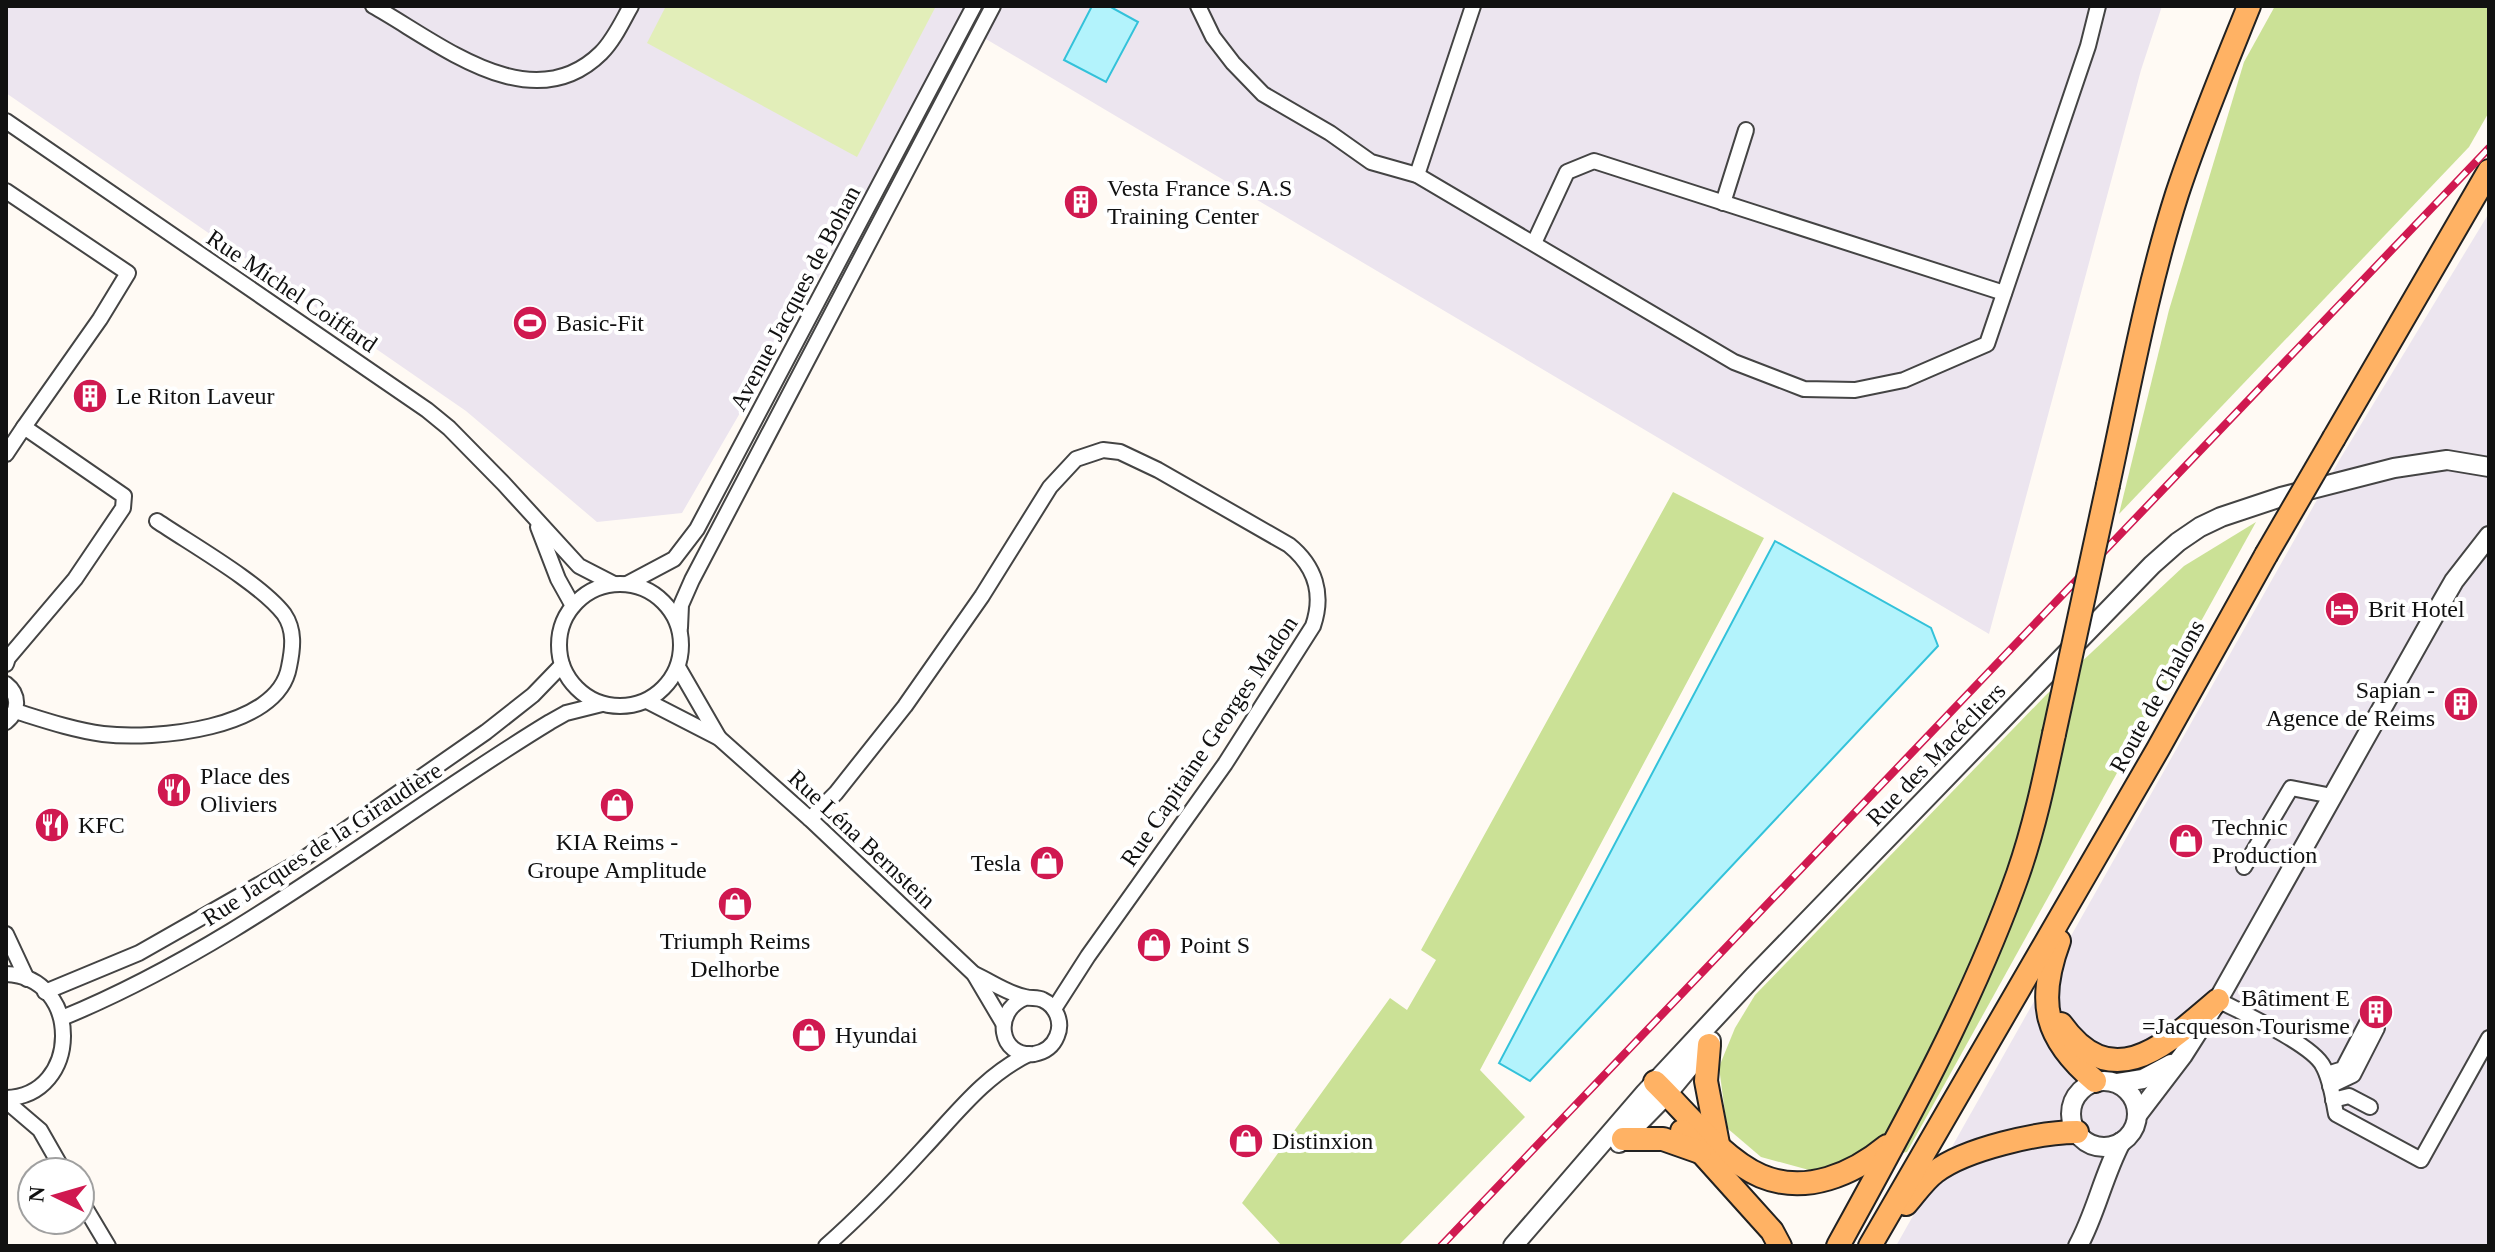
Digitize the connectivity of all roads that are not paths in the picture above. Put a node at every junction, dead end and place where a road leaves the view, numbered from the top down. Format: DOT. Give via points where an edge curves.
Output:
graph roads {
  1 [pos="373,6"];
  2 [pos="631,6"];
  3 [pos="974,6"];
  4 [pos="993,6"];
  5 [pos="1198,6"];
  6 [pos="1473,6"];
  7 [pos="2098,6"];
  8 [pos="2249,6"];
  9 [pos="6,121"];
  10 [pos="1746,130"];
  11 [pos="2489,171"];
  12 [pos="1417,175"];
  13 [pos="6,191"];
  14 [pos="1723,203"];
  15 [pos="1534,243"];
  16 [pos="2004,293"];
  17 [pos="24,427"];
  18 [pos="6,454"];
  19 [pos="2489,467"];
  20 [pos="535,519"];
  21 [pos="157,521"];
  22 [pos="2489,536"];
  23 [pos="620,584"];
  24 [pos="573,606"];
  25 [pos="680,628"];
  26 [pos="6,664"];
  27 [pos="562,665"];
  28 [pos="678,667"];
  29 [pos="6,684"];
  30 [pos="647,701"];
  31 [pos="602,704"];
  32 [pos="10,716"];
  33 [pos="719,738"];
  34 [pos="2158,749"];
  35 [pos="2332,796"];
  36 [pos="810,819"];
  37 [pos="2244,867"];
  38 [pos="6,934"];
  39 [pos="6,974"];
  40 [pos="974,974"];
  41 [pos="1754,976"];
  42 [pos="27,979"];
  43 [pos="45,992"];
  44 [pos="2047,995"];
  45 [pos="1025,998"];
  46 [pos="2218,1000"];
  47 [pos="1054,1009"];
  48 [pos="62,1018"];
  49 [pos="1003,1023"];
  50 [pos="2372,1025"];
  51 [pos="2489,1038"];
  52 [pos="1709,1045"];
  53 [pos="1029,1054"];
  54 [pos="2183,1055"];
  55 [pos="2106,1082"];
  56 [pos="2330,1087"];
  57 [pos="1656,1093"];
  58 [pos="6,1100"];
  59 [pos="2370,1107"];
  60 [pos="2138,1114"];
  61 [pos="1897,1137"];
  62 [pos="2082,1138"];
  63 [pos="1623,1139"];
  64 [pos="2121,1142"];
  65 [pos="1712,1149"];
  66 [pos="55,1156"];
  67 [pos="2105,1179"];
  68 [pos="96,1226"];
  69 [pos="108,1246"];
  70 [pos="826,1246"];
  71 [pos="1516,1246"];
  72 [pos="1780,1246"];
  73 [pos="1838,1246"];
  74 [pos="1872,1246"];
  75 [pos="2078,1246"];
  1 -- 2 [label="street" via="480,69 541,81 574,72 601,53"];
  3 -- 23 [label="street, Avenue Jacques de Bohan" via="697,529 674,559"];
  4 -- 25 [label="street, Avenue Jacques de Bohan" via="681,605"];
  5 -- 12 [label="street" via="1213,37 1263,94 1371,162"];
  6 -- 12 [label="street"];
  7 -- 16 [label="street"];
  8 -- 61 [label="main road, bridge" via="2177,196 2150,295 2034,823 1977,976"];
  9 -- 20 [label="street, Rue Michel Coiffard" via="427,410"];
  10 -- 14 [label="street"];
  11 -- 34 [label="main road, Route de Chalons, bridge"];
  12 -- 15 [label="street"];
  13 -- 17 [label="street" via="128,273"];
  14 -- 15 [label="street" via="1594,161 1567,172"];
  14 -- 16 [label="street"];
  15 -- 16 [label="street" via="1734,362 1804,389 1855,390 1904,380 1987,344"];
  17 -- 18 [label="street"];
  17 -- 26 [label="street" via="124,496 123,508 75,579"];
  19 -- 41 [label="street, Rue des Macécliers" via="2447,460 2359,476 2221,517 2178,542"];
  20 -- 23 [label="street, Rue Michel Coiffard" via="579,566"];
  20 -- 24 [label="street, Rue Michel Coiffard"];
  21 -- 32 [label="street" via="242,579 285,616 292,651 276,694 246,714 200,729 153,736 91,732"];
  22 -- 35 [label="street" via="2454,581"];
  23 -- 24 [label="street" via="599,587"];
  23 -- 25 [label="street" via="644,588 660,598"];
  24 -- 27 [label="street" via="562,624"];
  25 -- 28 [label="street"];
  27 -- 31 [label="street" via="585,696"];
  27 -- 43 [label="street, Rue Jacques de la Giraudière" via="486,732 299,862 139,953"];
  28 -- 30 [label="street"];
  28 -- 33 [label="street"];
  29 -- 32 [label="street" via="15,693"];
  30 -- 31 [label="street"];
  30 -- 33 [label="street"];
  31 -- 48 [label="street, Rue Jacques de la Giraudière" via="550,722 248,921 116,996"];
  33 -- 36 [label="street, Rue Léna Bernstein"];
  34 -- 44 [label="main road" via="2060,938 2048,970"];
  34 -- 74 [label="main road, Route de Chalons"];
  35 -- 37 [label="street" via="2291,788"];
  35 -- 46 [label="street"];
  36 -- 40 [label="street, Rue Léna Bernstein"];
  36 -- 47 [label="street, Rue Capitaine Georges Madon" via="905,706 1050,487 1076,459 1103,450 1120,452 1289,545 1317,581 1319,610 1313,626 1225,764"];
  38 -- 42 [label="street"];
  39 -- 42 [label="street"];
  40 -- 45 [label="street, Rue Léna Bernstein"];
  40 -- 49 [label="street, Rue Léna Bernstein"];
  41 -- 52 [label="street, Rue des Macécliers"];
  41 -- 57 [label="street, Rue des Macécliers"];
  42 -- 43 [label="street"];
  43 -- 48 [label="street"];
  44 -- 46 [label="main road" via="2059,1022 2083,1049 2096,1057 2122,1060 2175,1036"];
  44 -- 55 [label="main road" via="2050,1022 2064,1052"];
  45 -- 47 [label="street" via="1043,1000"];
  45 -- 49 [label="street" via="1010,1007"];
  46 -- 54 [label="street"];
  46 -- 56 [label="street" via="2304,1047 2319,1059"];
  47 -- 53 [label="street" via="1059,1021 1056,1040 1044,1051"];
  48 -- 58 [label="street" via="64,1045 57,1066 39,1086"];
  49 -- 53 [label="street" via="1013,1047"];
  50 -- 56 [label="street" via="2353,1075"];
  51 -- 56 [label="street" via="2421,1160 2336,1114"];
  52 -- 57 [label="street, Rue des Macécliers"];
  52 -- 65 [label="main road" via="1706,1081"];
  53 -- 70 [label="street" via="983,1085"];
  54 -- 55 [label="street" via="2143,1079"];
  54 -- 60 [label="street"];
  55 -- 60 [label="street" via="2133,1096"];
  55 -- 62 [label="street" via="2080,1091 2074,1102 2071,1115"];
  56 -- 59 [label="street"];
  57 -- 63 [label="street, Rue des Macécliers"];
  57 -- 65 [label="main road"];
  57 -- 71 [label="street, Rue des Macécliers"];
  58 -- 66 [label="street" via="40,1130"];
  60 -- 64 [label="street" via="2133,1131"];
  61 -- 65 [label="main road" via="1847,1174 1816,1182 1762,1177"];
  61 -- 73 [label="main road"];
  62 -- 64 [label="street" via="2104,1147"];
  62 -- 67 [label="street"];
  62 -- 74 [label="main road" via="2048,1134 1962,1155 1933,1173"];
  63 -- 65 [label="main road" via="1663,1139"];
  63 -- 71 [label="street, Rue des Macécliers"];
  64 -- 67 [label="street"];
  65 -- 72 [label="main road"];
  67 -- 75 [label="street"];
  68 -- 69 [label="street"];
}
